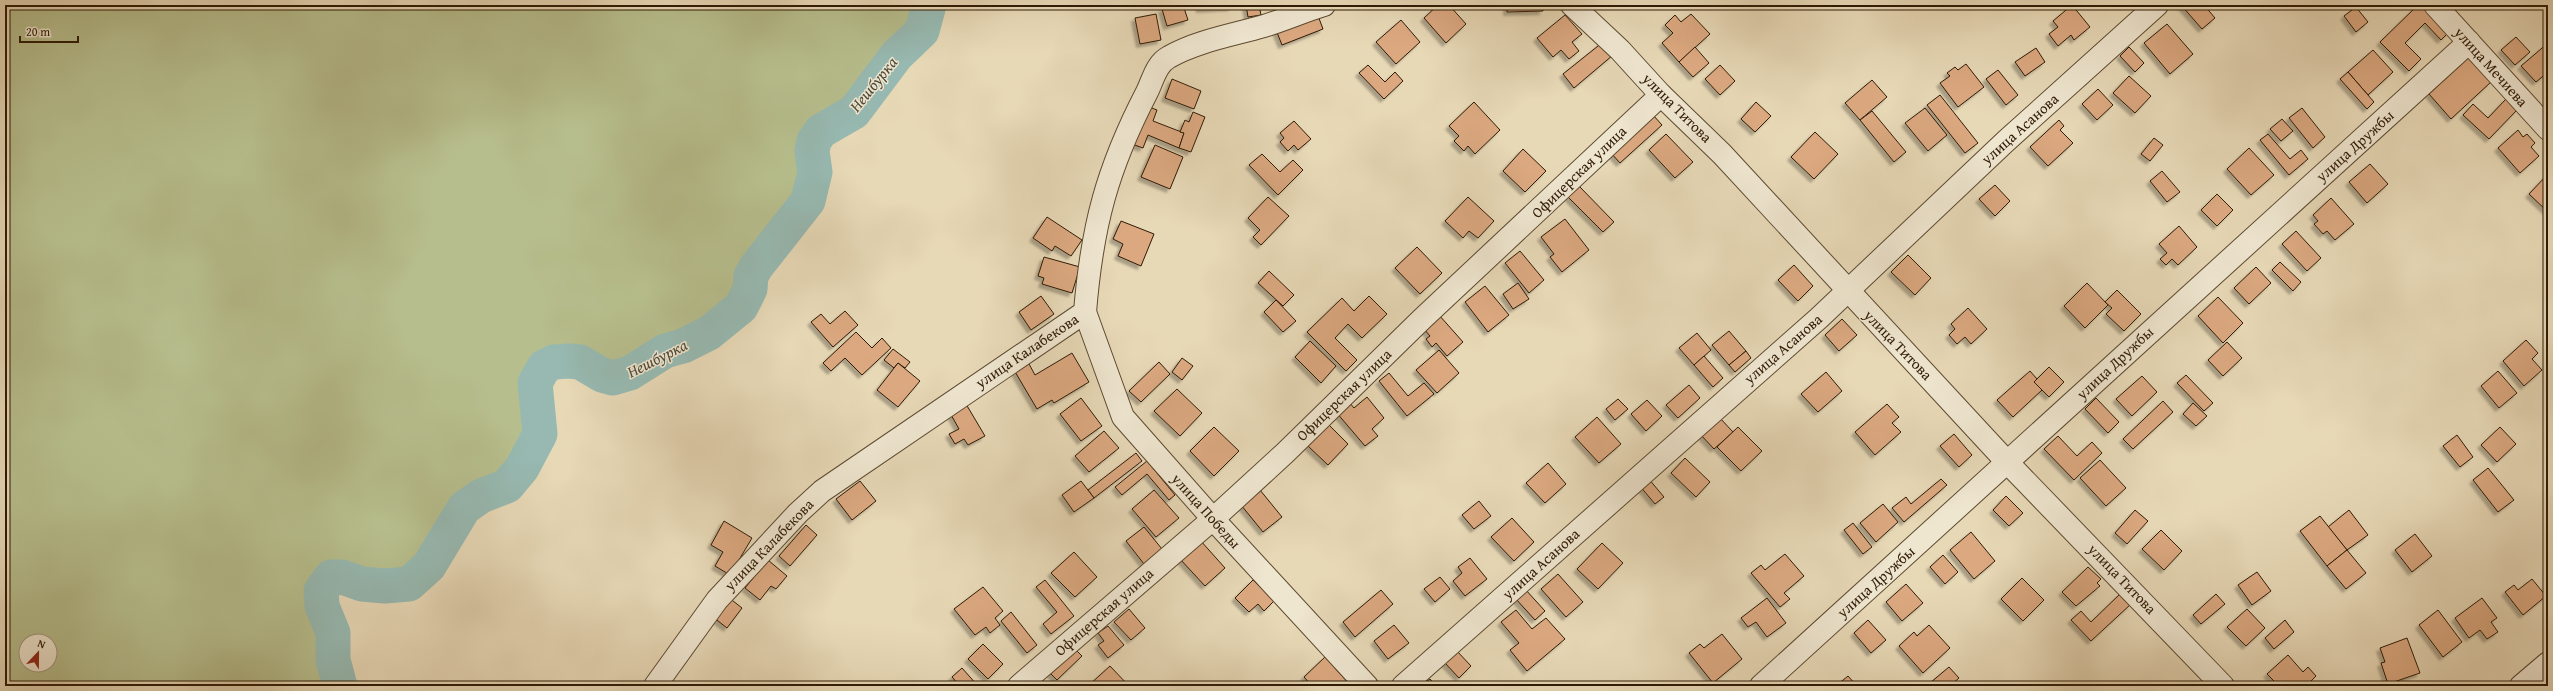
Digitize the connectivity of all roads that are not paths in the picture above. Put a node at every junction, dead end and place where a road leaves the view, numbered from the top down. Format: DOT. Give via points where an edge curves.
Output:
graph roads {
  1 [pos="1324,5"];
  2 [pos="1572,5"];
  3 [pos="2157,5"];
  4 [pos="2435,5"];
  5 [pos="2469,42"];
  6 [pos="1661,95"];
  7 [pos="2548,129"];
  8 [pos="1848,291"];
  9 [pos="1085,312"];
  10 [pos="2007,462"];
  11 [pos="1213,519"];
  12 [pos="2548,663"];
  13 [pos="655,686"];
  14 [pos="1019,686"];
  15 [pos="1367,686"];
  16 [pos="1403,686"];
  17 [pos="1761,686"];
  18 [pos="2223,686"];
  19 [pos="2521,686"];
  1 -- 9 [label="street, улица Калабекова" via="1184,50 1168,57 1159,65 1128,129 1107,184 1091,251"];
  2 -- 6 [label="street, улица Титова" via="1620,50"];
  3 -- 8 [label="street, улица Асанова" via="2006,141"];
  4 -- 5 [label="street, улица Мечиева"];
  5 -- 7 [label="street, улица Мечиева"];
  5 -- 10 [label="street, улица Дружбы"];
  6 -- 8 [label="street, улица Титова" via="1722,154"];
  6 -- 11 [label="street, Офицерская улица"];
  8 -- 10 [label="street, улица Титова"];
  8 -- 16 [label="street, улица Асанова"];
  9 -- 11 [label="street, улица Победы" via="1123,416"];
  9 -- 13 [label="street, улица Калабекова" via="822,491 798,513 717,600"];
  10 -- 17 [label="street, улица Дружбы"];
  10 -- 18 [label="street, улица Титова"];
  11 -- 14 [label="street, Офицерская улица"];
  11 -- 15 [label="street, улица Победы"];
  12 -- 19 [label="street"];
}
